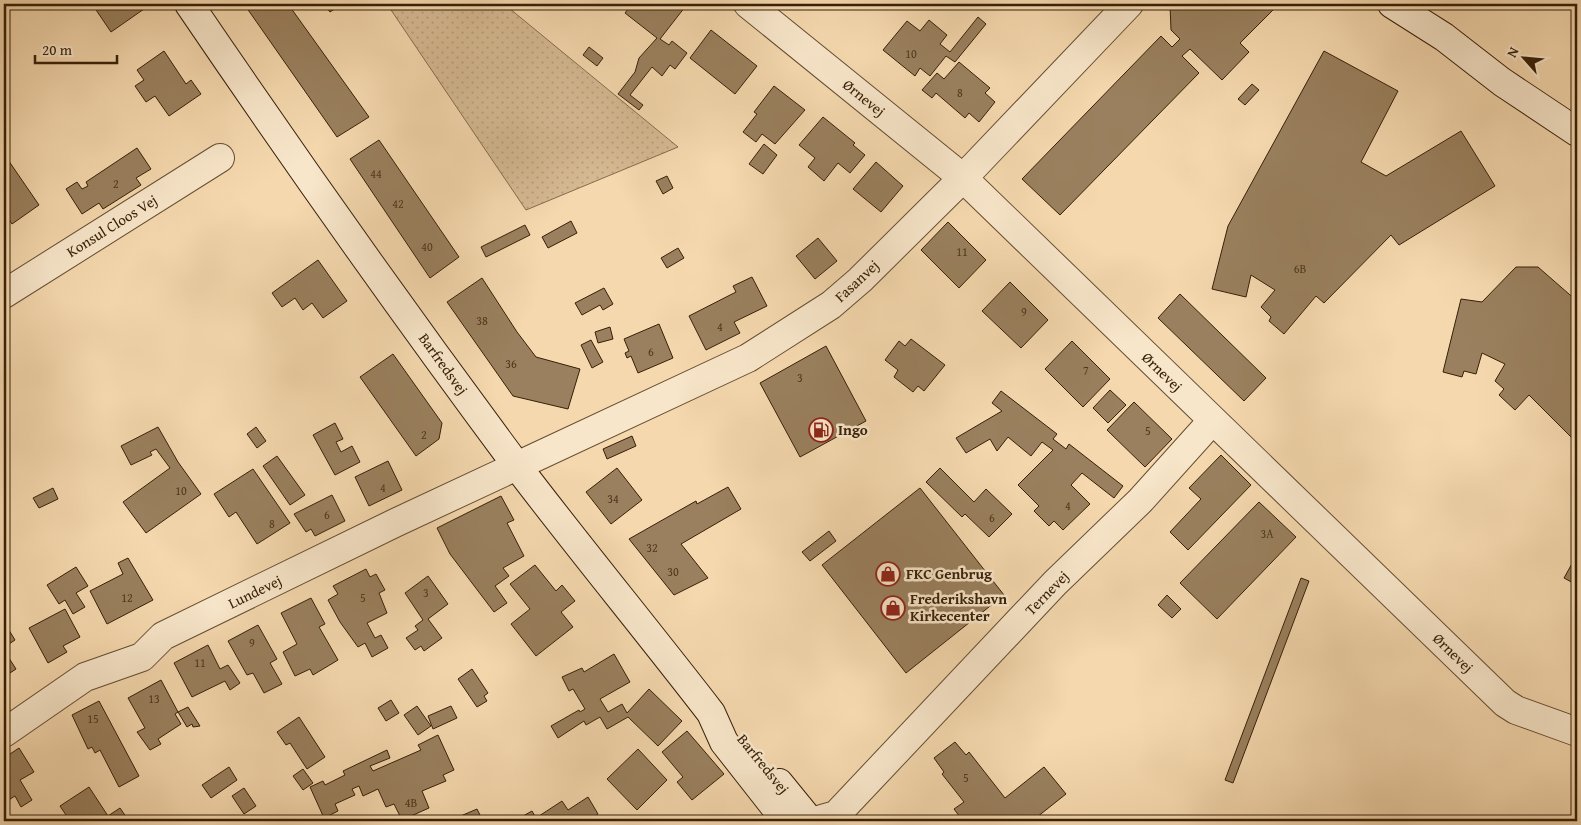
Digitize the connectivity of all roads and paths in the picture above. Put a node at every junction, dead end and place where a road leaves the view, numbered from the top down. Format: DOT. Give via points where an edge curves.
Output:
graph roads {
  1 [pos="189,4"];
  2 [pos="748,4"];
  3 [pos="1129,4"];
  4 [pos="1392,4"];
  5 [pos="1414,4"];
  6 [pos="1444,37"];
  7 [pos="1577,132"];
  8 [pos="220,158"];
  9 [pos="963,178"];
  10 [pos="5,289"];
  11 [pos="1212,421"];
  12 [pos="518,466"];
  13 [pos="711,713"];
  14 [pos="1577,732"];
  15 [pos="4,733"];
  16 [pos="786,821"];
  17 [pos="810,821"];
  18 [pos="815,821"];
  1 -- 12 [label="street, Barfredsvej" via="321,196"];
  2 -- 9 [label="street, Ørnevej"];
  3 -- 9 [label="street, Fasanvej"];
  4 -- 6 [label="street"];
  5 -- 6 [label="street"];
  6 -- 7 [label="street" via="1502,82"];
  8 -- 10 [label="street, Konsul Cloos Vej"];
  9 -- 11 [label="street, Ørnevej"];
  9 -- 12 [label="street, Fasanvej" via="860,280 831,305 790,332 748,358"];
  11 -- 14 [label="street, Ørnevej" via="1504,703"];
  11 -- 18 [label="street, Ternevej" via="1140,501 1055,584 836,815"];
  12 -- 13 [label="street, Barfredsvej"];
  12 -- 15 [label="street, Lundevej" via="163,636 142,657 85,677"];
  13 -- 16 [label="street, Barfredsvej" via="724,742"];
  13 -- 17 [label="street, Barfredsvej" via="738,731"];
}
